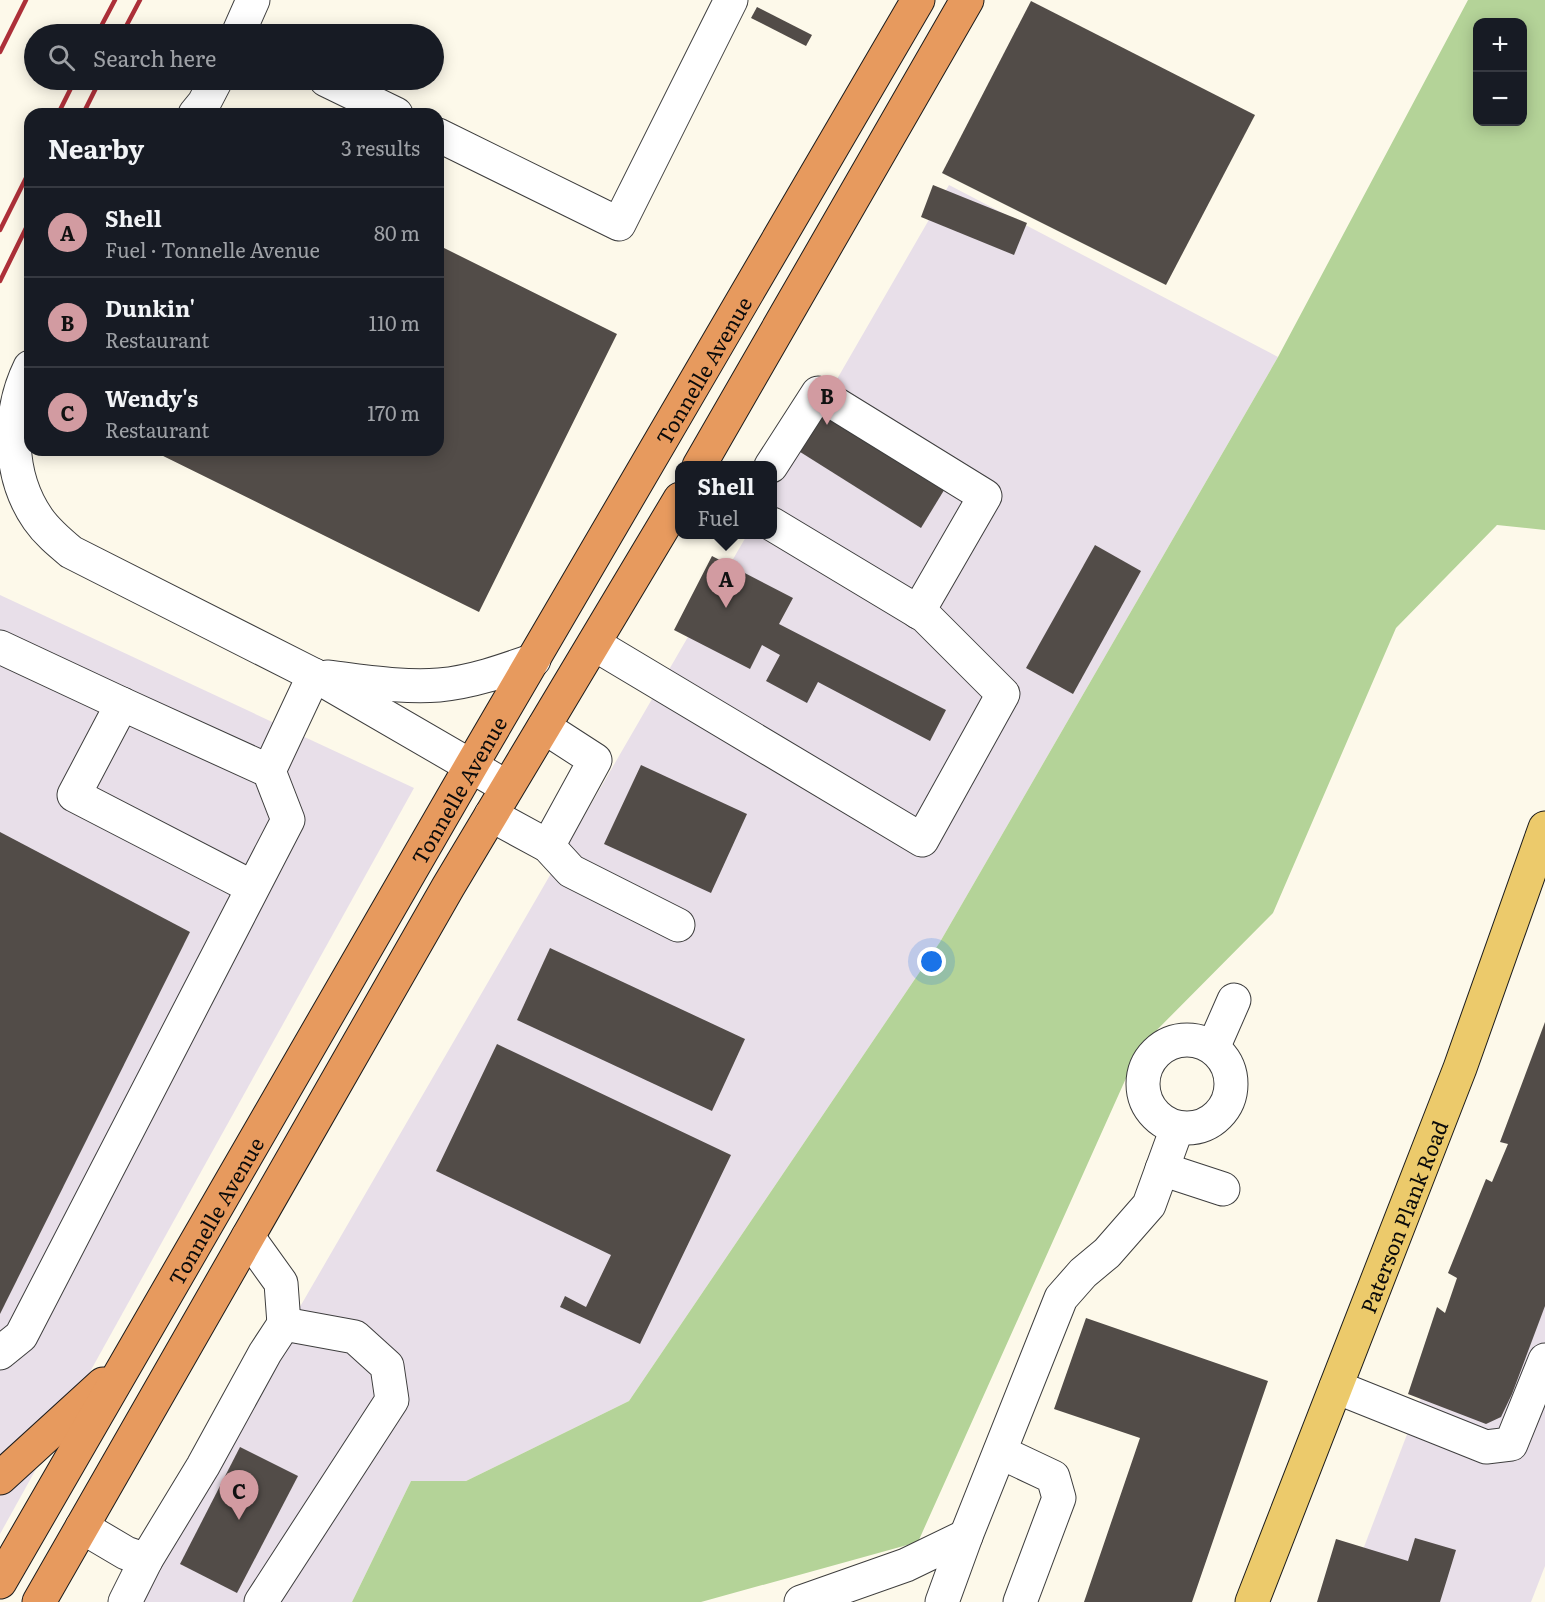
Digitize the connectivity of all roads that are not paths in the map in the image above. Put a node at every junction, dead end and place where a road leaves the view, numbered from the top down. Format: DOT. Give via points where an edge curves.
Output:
graph roads {
  1 [pos="253,0"];
  2 [pos="731,0"];
  3 [pos="918,0"];
  4 [pos="967,0"];
  5 [pos="242,24"];
  6 [pos="211,90"];
  7 [pos="347,90"];
  8 [pos="200,108"];
  9 [pos="384,108"];
  10 [pos="444,138"];
  11 [pos="24,386"];
  12 [pos="701,461"];
  13 [pos="774,461"];
  14 [pos="675,507"];
  15 [pos="777,527"];
  16 [pos="918,612"];
  17 [pos="594,644"];
  18 [pos="0,647"];
  19 [pos="534,660"];
  20 [pos="314,675"];
  21 [pos="122,704"];
  22 [pos="544,727"];
  23 [pos="471,766"];
  24 [pos="269,771"];
  25 [pos="499,801"];
  26 [pos="1545,828"];
  27 [pos="548,846"];
  28 [pos="252,887"];
  29 [pos="678,925"];
  30 [pos="1234,1000"];
  31 [pos="1213,1048"];
  32 [pos="1177,1128"];
  33 [pos="1162,1169"];
  34 [pos="1223,1189"];
  35 [pos="248,1237"];
  36 [pos="284,1324"];
  37 [pos="0,1353"];
  38 [pos="1545,1360"];
  39 [pos="126,1362"];
  40 [pos="1336,1387"];
  41 [pos="1000,1452"];
  42 [pos="0,1478"];
  43 [pos="82,1527"];
  44 [pos="966,1536"];
  45 [pos="146,1560"];
  46 [pos="0,1582"];
  47 [pos="45,1600"];
  48 [pos="125,1602"];
  49 [pos="261,1602"];
  50 [pos="801,1602"];
  51 [pos="942,1602"];
  52 [pos="1020,1602"];
  53 [pos="1252,1602"];
  1 -- 5 [label="lane"];
  2 -- 10 [label="lane" via="619,224"];
  3 -- 19 [label="highway, Tonnelle Avenue"];
  4 -- 12 [label="highway"];
  6 -- 8 [label="lane"];
  7 -- 9 [label="lane"];
  11 -- 20 [label="lane" via="14,422 18,476 27,500 53,537 71,552"];
  13 -- 16 [label="lane" via="818,393 986,496"];
  14 -- 17 [label="highway, Tonnelle Avenue"];
  15 -- 16 [label="lane"];
  16 -- 17 [label="lane" via="1004,694 922,840"];
  17 -- 22 [label="highway, Tonnelle Avenue"];
  18 -- 21 [label="lane"];
  19 -- 20 [label="lane" via="490,676 437,685"];
  19 -- 23 [label="highway, Tonnelle Avenue"];
  20 -- 23 [label="lane"];
  20 -- 24 [label="lane"];
  21 -- 24 [label="lane"];
  21 -- 28 [label="lane" via="74,795"];
  22 -- 25 [label="highway, Tonnelle Avenue"];
  22 -- 27 [label="lane" via="595,760"];
  23 -- 25 [label="lane"];
  23 -- 39 [label="highway, Tonnelle Avenue"];
  24 -- 28 [label="lane" via="288,820"];
  25 -- 27 [label="lane"];
  25 -- 35 [label="highway, Tonnelle Avenue"];
  26 -- 40 [label="main road, Paterson Plank Road" via="1460,1068"];
  27 -- 29 [label="lane" via="571,870"];
  28 -- 37 [label="lane" via="21,1336"];
  30 -- 31 [label="lane"];
  31 -- 32 [label="lane" via="1230,1072 1228,1103 1208,1124 1193,1129"];
  31 -- 32 [label="lane" via="1185,1040 1171,1043 1149,1061 1144,1074 1146,1102 1153,1113"];
  32 -- 33 [label="lane"];
  33 -- 34 [label="lane"];
  33 -- 41 [label="lane" via="1149,1205 1107,1254 1061,1298"];
  35 -- 36 [label="lane" via="281,1283"];
  35 -- 43 [label="highway, Tonnelle Avenue"];
  36 -- 45 [label="lane"];
  36 -- 49 [label="lane" via="355,1336 387,1366 392,1400"];
  38 -- 40 [label="lane" via="1511,1444 1486,1447"];
  39 -- 42 [label="highway"];
  39 -- 46 [label="highway, Tonnelle Avenue"];
  40 -- 53 [label="main road, Paterson Plank Road"];
  41 -- 44 [label="lane"];
  41 -- 52 [label="lane" via="1053,1477 1059,1498"];
  43 -- 45 [label="lane"];
  43 -- 47 [label="highway, Tonnelle Avenue"];
  44 -- 50 [label="lane" via="906,1565"];
  44 -- 51 [label="lane"];
  45 -- 48 [label="lane"];
}
